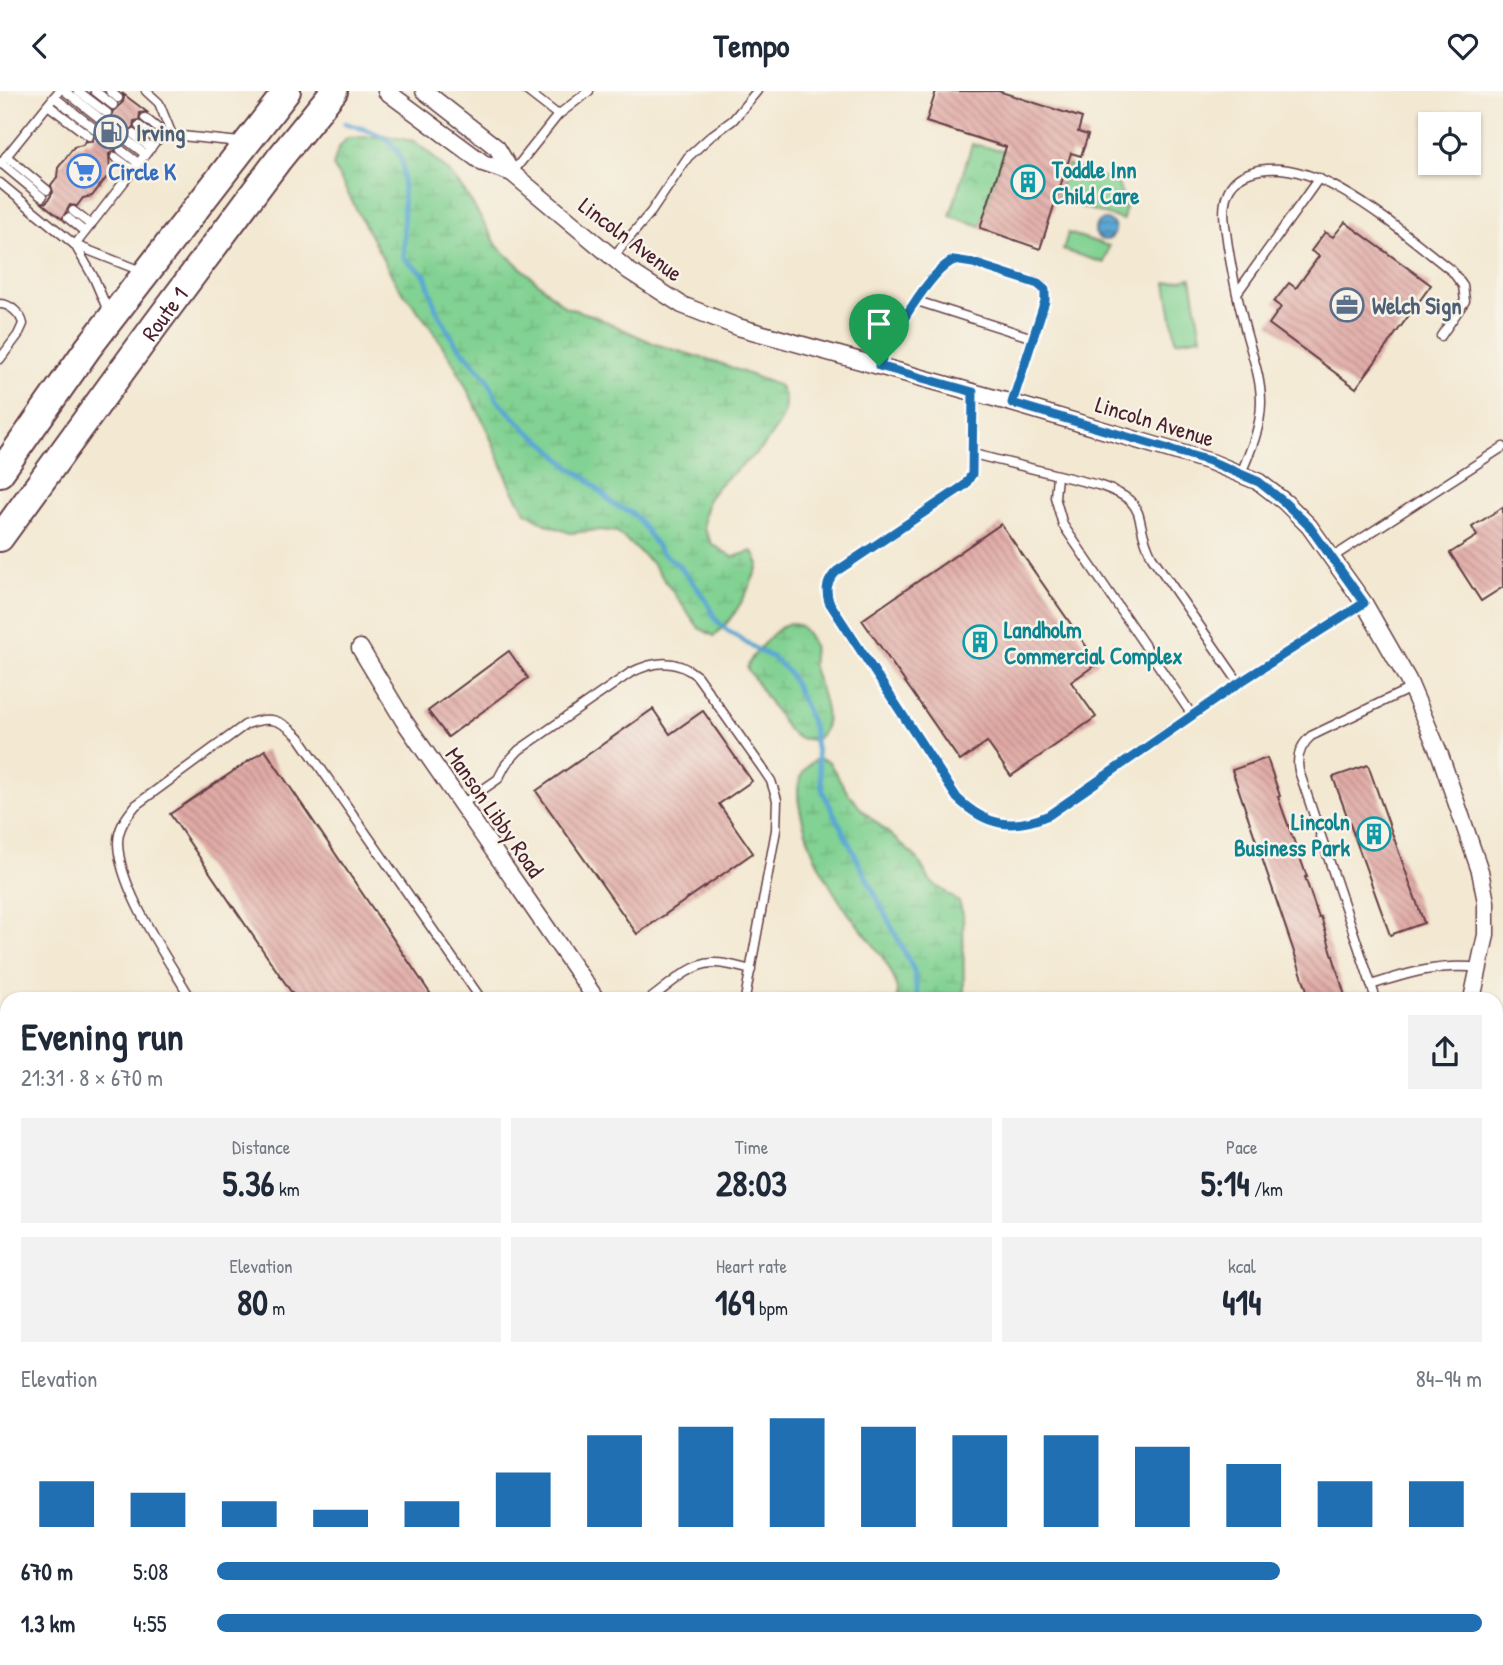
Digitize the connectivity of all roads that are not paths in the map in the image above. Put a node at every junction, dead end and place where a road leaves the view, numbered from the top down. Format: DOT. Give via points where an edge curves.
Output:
graph roads {
  1 [pos="65,91"];
  2 [pos="78,91"];
  3 [pos="95,91"];
  4 [pos="110,91"];
  5 [pos="146,91"];
  6 [pos="287,91"];
  7 [pos="334,91"];
  8 [pos="386,91"];
  9 [pos="424,91"];
  10 [pos="527,91"];
  11 [pos="582,91"];
  12 [pos="589,91"];
  13 [pos="757,91"];
  14 [pos="57,94"];
  15 [pos="574,102"];
  16 [pos="270,103"];
  17 [pos="48,105"];
  18 [pos="558,115"];
  19 [pos="169,135"];
  20 [pos="130,137"];
  21 [pos="157,140"];
  22 [pos="247,143"];
  23 [pos="148,151"];
  24 [pos="118,153"];
  25 [pos="2,161"];
  26 [pos="136,167"];
  27 [pos="512,173"];
  28 [pos="1319,178"];
  29 [pos="0,183"];
  30 [pos="45,193"];
  31 [pos="70,214"];
  32 [pos="88,229"];
  33 [pos="75,245"];
  34 [pos="612,258"];
  35 [pos="147,273"];
  36 [pos="1237,293"];
  37 [pos="917,301"];
  38 [pos="0,304"];
  39 [pos="111,318"];
  40 [pos="1441,336"];
  41 [pos="1033,338"];
  42 [pos="0,359"];
  43 [pos="879,366"];
  44 [pos="973,392"];
  45 [pos="1012,403"];
  46 [pos="1503,447"];
  47 [pos="973,454"];
  48 [pos="0,473"];
  49 [pos="1241,473"];
  50 [pos="1057,476"];
  51 [pos="0,538"];
  52 [pos="1333,557"];
  53 [pos="1364,603"];
  54 [pos="360,648"];
  55 [pos="1239,683"];
  56 [pos="1412,688"];
  57 [pos="1192,715"];
  58 [pos="462,804"];
  59 [pos="1480,968"];
  60 [pos="751,969"];
  61 [pos="1371,985"];
  62 [pos="187,992"];
  63 [pos="476,992"];
  64 [pos="591,992"];
  65 [pos="660,992"];
  66 [pos="746,992"];
  67 [pos="1374,992"];
  68 [pos="1474,992"];
  1 -- 2 [label="lane" via="104,116"];
  3 -- 4 [label="lane" via="116,101"];
  5 -- 19 [label="lane" via="159,103"];
  6 -- 16 [label="main road, Route 1"];
  7 -- 51 [label="main road, Route 1"];
  8 -- 27 [label="street, Lincoln Avenue" via="483,163"];
  9 -- 27 [label="street, Lincoln Avenue" via="497,148"];
  10 -- 18 [label="lane"];
  11 -- 15 [label="lane"];
  12 -- 15 [label="lane"];
  13 -- 34 [label="lane" via="733,120 688,157 651,212"];
  14 -- 17 [label="lane"];
  14 -- 17 [label="lane" via="92,133"];
  15 -- 18 [label="lane"];
  16 -- 22 [label="main road, Route 1"];
  17 -- 25 [label="lane"];
  18 -- 27 [label="lane"];
  19 -- 21 [label="lane"];
  19 -- 21 [label="lane" via="142,122"];
  19 -- 22 [label="lane"];
  20 -- 23 [label="lane"];
  21 -- 23 [label="lane"];
  22 -- 35 [label="main road, Route 1"];
  23 -- 26 [label="lane"];
  24 -- 26 [label="lane"];
  25 -- 30 [label="lane"];
  26 -- 32 [label="lane"];
  27 -- 34 [label="street, Lincoln Avenue"];
  28 -- 36 [label="lane"];
  28 -- 36 [label="lane" via="1271,169 1244,175 1229,188 1225,224"];
  28 -- 40 [label="lane" via="1349,194 1457,277 1465,300"];
  29 -- 33 [label="lane"];
  31 -- 32 [label="lane"];
  32 -- 33 [label="lane"];
  33 -- 35 [label="lane"];
  33 -- 39 [label="lane"];
  34 -- 43 [label="street, Lincoln Avenue" via="663,295 716,319"];
  35 -- 39 [label="main road, Route 1"];
  36 -- 49 [label="lane" via="1261,402 1256,436"];
  37 -- 41 [label="lane"];
  37 -- 41 [label="lane" via="947,263 973,263 1043,287 1045,301"];
  37 -- 43 [label="lane"];
  38 -- 42 [label="lane" via="19,315 23,324"];
  39 -- 48 [label="main road, Route 1"];
  41 -- 45 [label="lane"];
  43 -- 44 [label="street, Lincoln Avenue"];
  44 -- 45 [label="street, Lincoln Avenue"];
  44 -- 47 [label="lane"];
  45 -- 49 [label="street, Lincoln Avenue"];
  46 -- 52 [label="lane"];
  47 -- 50 [label="lane"];
  47 -- 57 [label="lane" via="972,474 965,485 837,571 827,587 829,602 957,798 997,823 1034,822"];
  49 -- 52 [label="street, Lincoln Avenue" via="1291,508"];
  50 -- 55 [label="lane" via="1117,491 1129,499 1139,512 1152,557"];
  50 -- 57 [label="lane" via="1055,497 1063,525"];
  52 -- 53 [label="street, Lincoln Avenue"];
  53 -- 55 [label="lane"];
  53 -- 56 [label="street, Lincoln Avenue"];
  54 -- 58 [label="street, Manson Libby Road"];
  55 -- 57 [label="lane"];
  56 -- 59 [label="street, Lincoln Avenue" via="1480,871 1486,935"];
  56 -- 61 [label="lane" via="1311,736 1298,757"];
  58 -- 60 [label="lane" via="498,779 519,750 630,673 658,662 689,670 763,769 777,800 774,849"];
  58 -- 64 [label="street, Manson Libby Road"];
  59 -- 61 [label="lane" via="1438,967"];
  59 -- 68 [label="street, Lincoln Avenue"];
  60 -- 65 [label="lane" via="709,963"];
  60 -- 66 [label="lane"];
  61 -- 67 [label="lane"];
  62 -- 63 [label="lane" via="125,877 118,842 121,827 136,805 257,720 285,723 299,737"];
}
